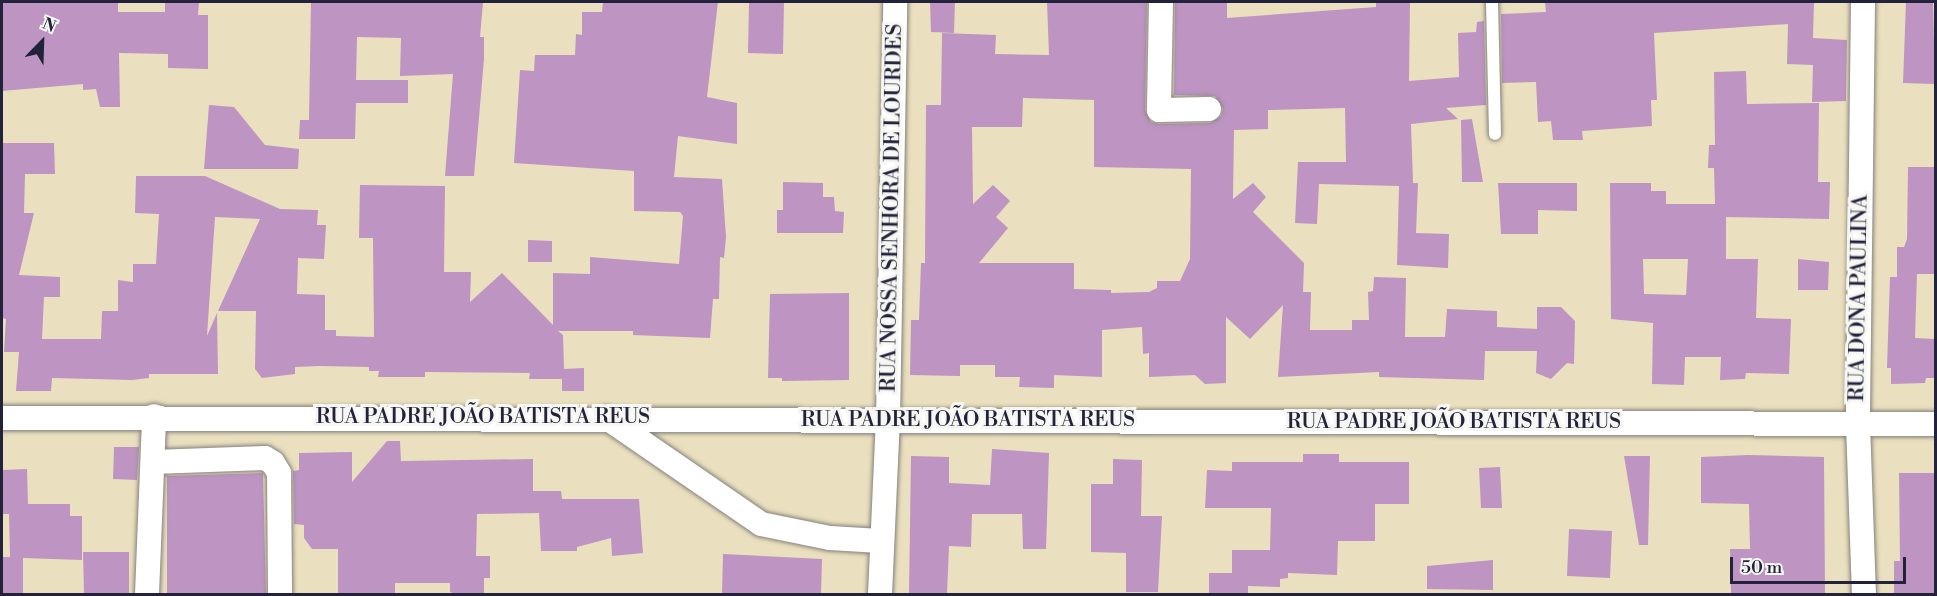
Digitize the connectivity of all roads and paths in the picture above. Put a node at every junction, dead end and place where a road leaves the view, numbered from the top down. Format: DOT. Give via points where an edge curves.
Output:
graph roads {
  1 [pos="896,2"];
  2 [pos="1161,2"];
  3 [pos="1492,2"];
  4 [pos="1863,2"];
  5 [pos="1209,109"];
  6 [pos="1495,134"];
  7 [pos="154,416"];
  8 [pos="2,418"];
  9 [pos="607,418"];
  10 [pos="888,419"];
  11 [pos="1858,424"];
  12 [pos="1935,424"];
  13 [pos="153,462"];
  14 [pos="880,541"];
  15 [pos="147,594"];
  16 [pos="280,594"];
  17 [pos="880,594"];
  18 [pos="1864,594"];
  1 -- 10 [label="street, RUA NOSSA SENHORA DE LOURDES"];
  2 -- 5 [label="street" via="1159,110"];
  3 -- 6 [label="lane"];
  4 -- 11 [label="street, RUA DONA PAULINA"];
  7 -- 8 [label="street, RUA PADRE JOÃO BATISTA REUS"];
  7 -- 9 [label="street, RUA PADRE JOÃO BATISTA REUS"];
  7 -- 13 [label="street"];
  9 -- 10 [label="street, RUA PADRE JOÃO BATISTA REUS"];
  9 -- 14 [label="street" via="761,524 830,538"];
  10 -- 11 [label="street, RUA PADRE JOÃO BATISTA REUS"];
  10 -- 14 [label="street, RUA NOSSA SENHORA DE LOURDES"];
  11 -- 12 [label="street, RUA PADRE JOÃO BATISTA REUS"];
  11 -- 18 [label="street, RUA DONA PAULINA"];
  13 -- 15 [label="street"];
  13 -- 16 [label="street" via="265,458 273,463 279,473"];
  14 -- 17 [label="street, RUA NOSSA SENHORA DE LOURDES"];
}
